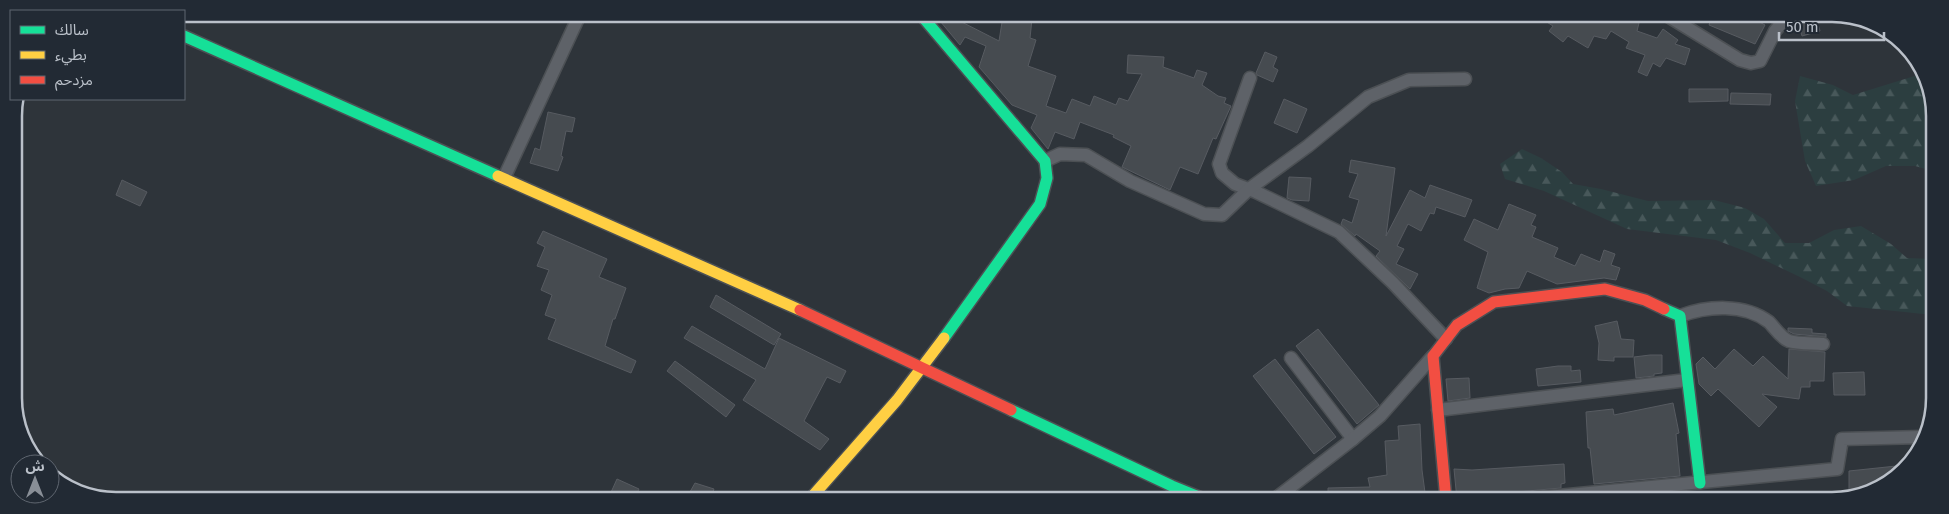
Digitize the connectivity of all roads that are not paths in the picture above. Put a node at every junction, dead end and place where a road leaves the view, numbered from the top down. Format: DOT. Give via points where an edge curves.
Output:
graph roads {
  1 [pos="1678,22"];
  2 [pos="1782,22"];
  3 [pos="576,23"];
  4 [pos="927,23"];
  5 [pos="185,36"];
  6 [pos="1250,78"];
  7 [pos="1465,80"];
  8 [pos="1045,161"];
  9 [pos="504,178"];
  10 [pos="1249,189"];
  11 [pos="1680,316"];
  12 [pos="1446,339"];
  13 [pos="1823,344"];
  14 [pos="1433,356"];
  15 [pos="1291,358"];
  16 [pos="923,368"];
  17 [pos="1687,380"];
  18 [pos="1438,410"];
  19 [pos="1918,437"];
  20 [pos="1353,439"];
  21 [pos="1700,483"];
  22 [pos="1185,491"];
  23 [pos="1285,491"];
  24 [pos="1445,491"];
  25 [pos="1612,491"];
  26 [pos="817,492"];
  1 -- 2 [label="street" via="1740,60 1751,63 1760,61"];
  3 -- 9 [label="street"];
  4 -- 8 [label="street"];
  5 -- 9 [label="street"];
  6 -- 10 [label="street" via="1219,164 1222,173"];
  7 -- 10 [label="street" via="1410,80 1368,97"];
  8 -- 10 [label="street" via="1060,154 1086,155 1130,180 1204,214 1222,215"];
  8 -- 16 [label="street" via="1047,178 1040,204"];
  9 -- 16 [label="street"];
  10 -- 12 [label="street" via="1339,232"];
  11 -- 12 [label="street" via="1645,300 1605,289 1494,302 1457,326"];
  11 -- 13 [label="street" via="1696,310 1723,308 1748,312 1768,322 1789,341"];
  11 -- 17 [label="street"];
  12 -- 14 [label="street"];
  14 -- 18 [label="street"];
  14 -- 20 [label="street" via="1380,416"];
  15 -- 20 [label="street"];
  16 -- 22 [label="street"];
  16 -- 26 [label="street"];
  17 -- 18 [label="street"];
  17 -- 21 [label="street"];
  18 -- 24 [label="street"];
  19 -- 21 [label="street" via="1842,439 1837,469"];
  20 -- 23 [label="street"];
  21 -- 25 [label="street"];
}
